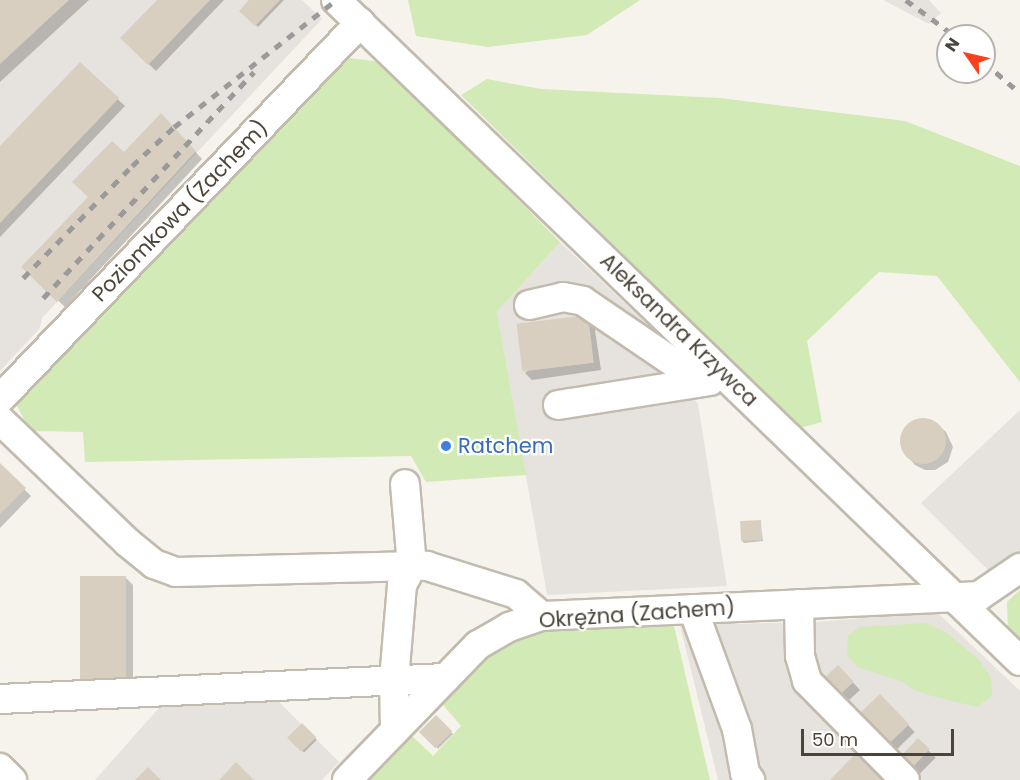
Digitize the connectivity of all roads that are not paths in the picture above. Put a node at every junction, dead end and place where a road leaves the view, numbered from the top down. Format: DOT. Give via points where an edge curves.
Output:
graph roads {
  1 [pos="336,0"];
  2 [pos="360,23"];
  3 [pos="529,304"];
  4 [pos="730,378"];
  5 [pos="696,383"];
  6 [pos="0,399"];
  7 [pos="558,405"];
  8 [pos="0,420"];
  9 [pos="405,484"];
  10 [pos="412,566"];
  11 [pos="1020,568"];
  12 [pos="954,598"];
  13 [pos="799,604"];
  14 [pos="693,609"];
  15 [pos="542,616"];
  16 [pos="1020,661"];
  17 [pos="446,678"];
  18 [pos="394,680"];
  19 [pos="0,699"];
  20 [pos="395,730"];
  21 [pos="0,768"];
  22 [pos="12,780"];
  23 [pos="347,780"];
  24 [pos="750,780"];
  25 [pos="905,780"];
  1 -- 2 [label="street, Aleksandra Krzywca"];
  2 -- 4 [label="street, Aleksandra Krzywca"];
  2 -- 6 [label="street, Poziomkowa (Zachem)"];
  3 -- 5 [label="street" via="563,297 583,301 682,369"];
  4 -- 5 [label="street"];
  4 -- 12 [label="street, Aleksandra Krzywca"];
  5 -- 7 [label="street"];
  8 -- 10 [label="street" via="128,542 154,564 176,572"];
  9 -- 10 [label="street"];
  10 -- 15 [label="street" via="437,569 516,594"];
  10 -- 18 [label="street" via="402,585"];
  11 -- 12 [label="street, Okrężna (Zachem)" via="979,596"];
  12 -- 13 [label="street, Okrężna (Zachem)"];
  12 -- 16 [label="street, Aleksandra Krzywca"];
  13 -- 14 [label="street, Okrężna (Zachem)"];
  13 -- 25 [label="street" via="800,656 807,681"];
  14 -- 15 [label="street, Okrężna (Zachem)"];
  14 -- 24 [label="street" via="738,729 745,773"];
  15 -- 17 [label="street, Okrężna (Zachem)" via="509,627 478,645"];
  17 -- 18 [label="street"];
  17 -- 20 [label="street, Okrężna (Zachem)"];
  18 -- 19 [label="street"];
  18 -- 20 [label="street"];
  20 -- 23 [label="street, Okrężna (Zachem)"];
  21 -- 22 [label="street"];
}
